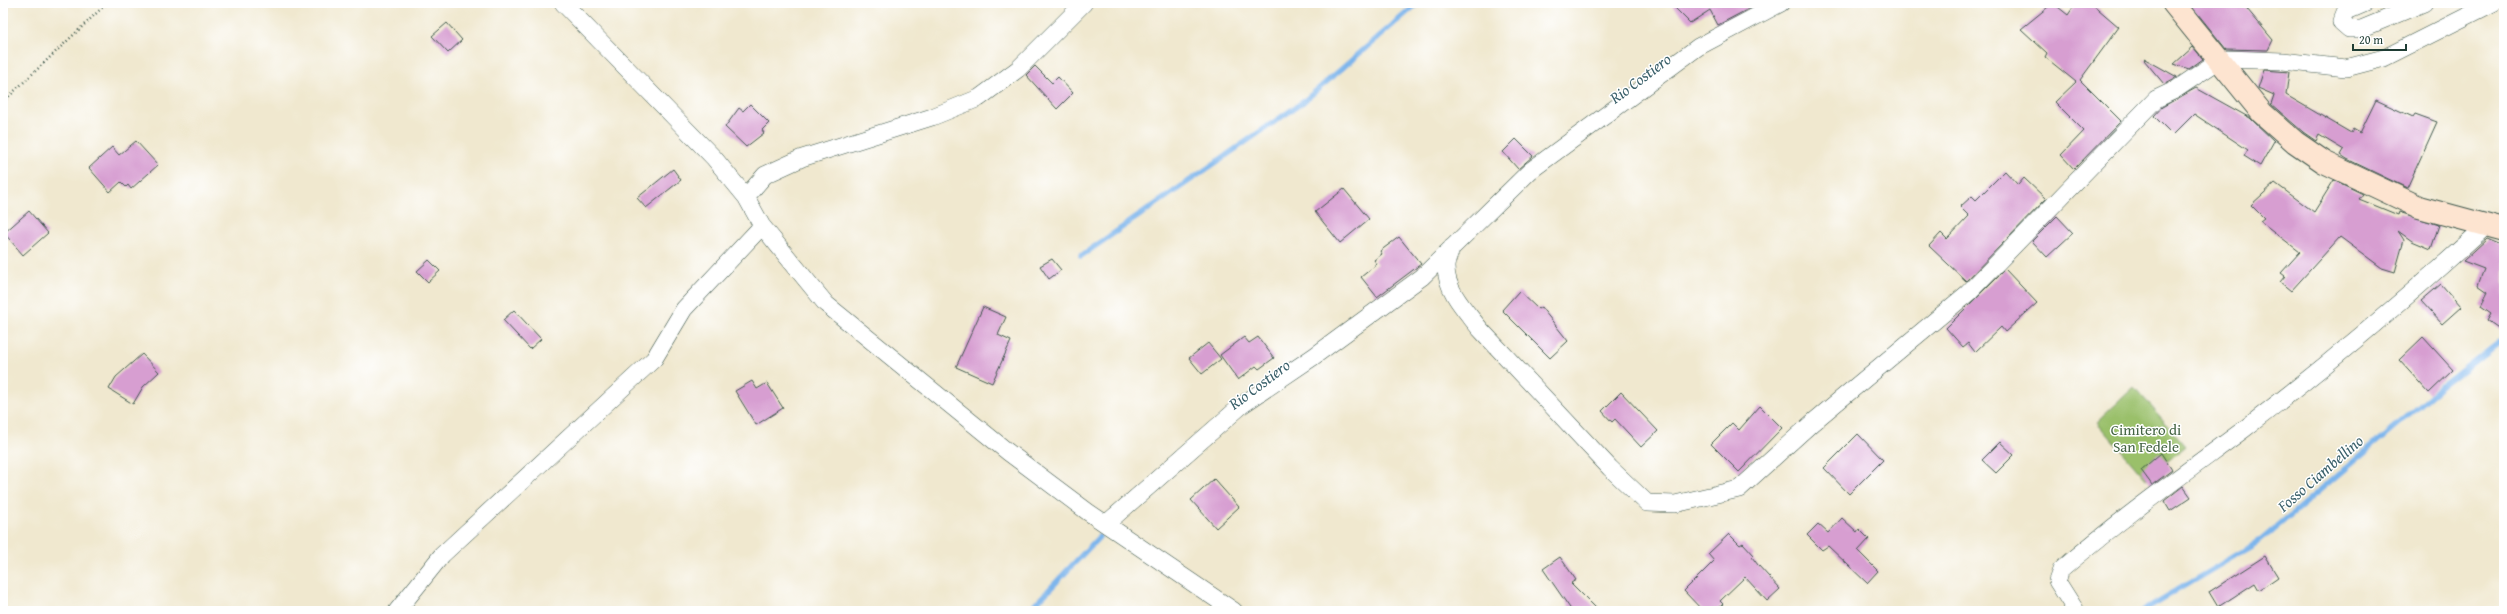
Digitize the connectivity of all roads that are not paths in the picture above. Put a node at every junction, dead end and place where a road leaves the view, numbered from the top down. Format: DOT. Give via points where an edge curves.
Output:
graph roads {
  1 [pos="563,3"];
  2 [pos="1084,3"];
  3 [pos="1781,3"];
  4 [pos="2173,3"];
  5 [pos="2366,3"];
  6 [pos="2424,3"];
  7 [pos="2493,3"];
  8 [pos="2218,61"];
  9 [pos="746,197"];
  10 [pos="762,226"];
  11 [pos="2495,228"];
  12 [pos="1452,247"];
  13 [pos="1107,523"];
  14 [pos="397,611"];
  15 [pos="1234,611"];
  16 [pos="2076,611"];
  1 -- 9 [label="street" via="714,158"];
  2 -- 9 [label="street" via="1018,69 979,98 932,117 802,158 765,174"];
  3 -- 12 [label="street" via="1698,47 1666,69 1530,171"];
  4 -- 8 [label="main road"];
  5 -- 6 [label="street" via="2345,12 2341,22 2349,30 2361,29"];
  7 -- 8 [label="street" via="2384,58 2346,68 2283,61"];
  8 -- 11 [label="main road" via="2262,113 2295,142 2324,162 2418,207"];
  8 -- 12 [label="street" via="2176,90 2156,99 1968,293 1812,423 1740,489 1675,504 1647,503 1604,462 1462,307 1447,280 1446,266"];
  9 -- 10 [label="street"];
  10 -- 13 [label="street" via="826,304 1008,452 1088,512"];
  10 -- 14 [label="street" via="684,309 654,359 442,555"];
  11 -- 16 [label="street" via="2243,429 2115,524 2061,570 2057,580"];
  12 -- 13 [label="street" via="1422,277 1236,410"];
  13 -- 15 [label="street"];
}
